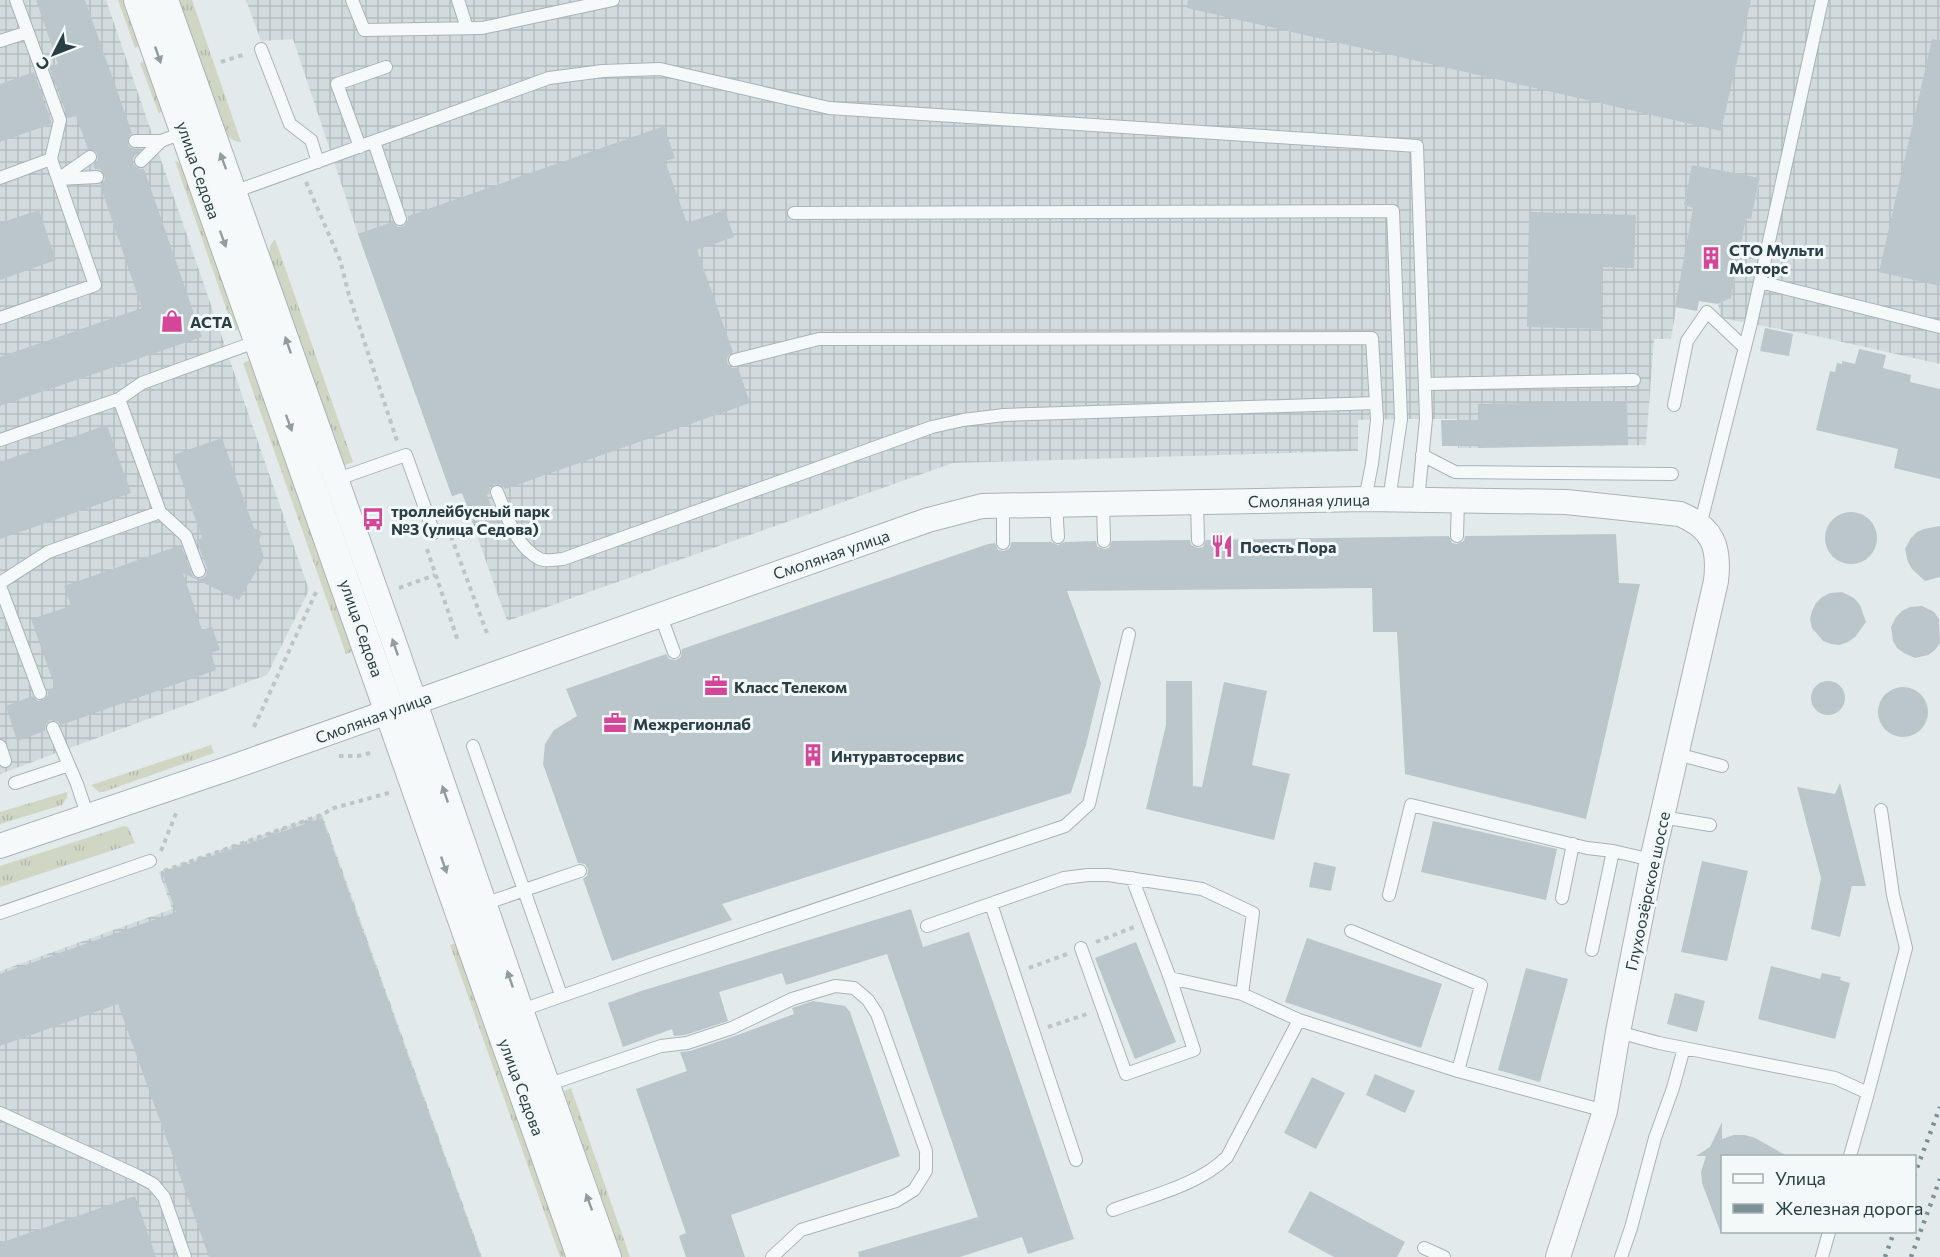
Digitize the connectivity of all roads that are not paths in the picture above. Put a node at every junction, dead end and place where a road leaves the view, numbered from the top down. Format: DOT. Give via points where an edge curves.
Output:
graph roads {
  1 [pos="16,0"];
  2 [pos="139,0"];
  3 [pos="166,0"];
  4 [pos="352,0"];
  5 [pos="458,0"];
  6 [pos="613,0"];
  7 [pos="1822,0"];
  8 [pos="467,28"];
  9 [pos="28,32"];
  10 [pos="0,41"];
  11 [pos="261,49"];
  12 [pos="386,67"];
  13 [pos="185,132"];
  14 [pos="135,141"];
  15 [pos="374,142"];
  16 [pos="360,147"];
  17 [pos="90,157"];
  18 [pos="51,159"];
  19 [pos="141,161"];
  20 [pos="318,162"];
  21 [pos="97,177"];
  22 [pos="0,178"];
  23 [pos="59,179"];
  24 [pos="222,197"];
  25 [pos="794,213"];
  26 [pos="400,219"];
  27 [pos="1760,282"];
  28 [pos="0,318"];
  29 [pos="1940,327"];
  30 [pos="260,340"];
  31 [pos="1745,348"];
  32 [pos="735,360"];
  33 [pos="1634,380"];
  34 [pos="1425,384"];
  35 [pos="119,399"];
  36 [pos="1376,403"];
  37 [pos="1674,405"];
  38 [pos="0,440"];
  39 [pos="1422,455"];
  40 [pos="1672,474"];
  41 [pos="335,480"];
  42 [pos="497,492"];
  43 [pos="1377,500"];
  44 [pos="1418,501"];
  45 [pos="1458,501"];
  46 [pos="1197,502"];
  47 [pos="1103,503"];
  48 [pos="1056,504"];
  49 [pos="1002,505"];
  50 [pos="160,512"];
  51 [pos="1700,526"];
  52 [pos="1457,536"];
  53 [pos="1058,537"];
  54 [pos="436,538"];
  55 [pos="1198,540"];
  56 [pos="1104,541"];
  57 [pos="1003,543"];
  58 [pos="199,572"];
  59 [pos="0,585"];
  60 [pos="5,613"];
  61 [pos="660,614"];
  62 [pos="1129,634"];
  63 [pos="674,652"];
  64 [pos="40,693"];
  65 [pos="402,707"];
  66 [pos="53,728"];
  67 [pos="0,746"];
  68 [pos="473,746"];
  69 [pos="1677,754"];
  70 [pos="5,761"];
  71 [pos="69,765"];
  72 [pos="1722,766"];
  73 [pos="15,783"];
  74 [pos="1881,810"];
  75 [pos="88,817"];
  76 [pos="1662,817"];
  77 [pos="1710,825"];
  78 [pos="1573,844"];
  79 [pos="0,846"];
  80 [pos="1613,851"];
  81 [pos="1652,860"];
  82 [pos="150,861"];
  83 [pos="580,871"];
  84 [pos="1132,878"];
  85 [pos="524,890"];
  86 [pos="1389,895"];
  87 [pos="1562,898"];
  88 [pos="484,904"];
  89 [pos="991,904"];
  90 [pos="0,913"];
  91 [pos="927,926"];
  92 [pos="1351,931"];
  93 [pos="1081,948"];
  94 [pos="1592,950"];
  95 [pos="1170,978"];
  96 [pos="1242,994"];
  97 [pos="561,995"];
  98 [pos="509,1014"];
  99 [pos="1299,1020"];
  100 [pos="1618,1032"];
  101 [pos="1683,1048"];
  102 [pos="1458,1071"];
  103 [pos="547,1085"];
  104 [pos="1868,1093"];
  105 [pos="1605,1111"];
  106 [pos="0,1113"];
  107 [pos="1850,1155"];
  108 [pos="1076,1160"];
  109 [pos="1113,1210"];
  110 [pos="1829,1233"];
  111 [pos="1424,1248"];
  112 [pos="185,1257"];
  113 [pos="582,1257"];
  114 [pos="609,1257"];
  115 [pos="772,1257"];
  116 [pos="1444,1257"];
  117 [pos="1558,1257"];
  118 [pos="1621,1257"];
  119 [pos="1822,1257"];
  1 -- 9 [label="lane"];
  2 -- 13 [label="street, улица Седова, one-way"];
  3 -- 13 [label="street, улица Седова"];
  4 -- 8 [label="lane" via="364,30"];
  5 -- 8 [label="lane"];
  6 -- 8 [label="lane"];
  7 -- 27 [label="lane"];
  9 -- 10 [label="lane"];
  9 -- 18 [label="lane" via="60,120"];
  11 -- 20 [label="lane" via="290,124 311,141"];
  12 -- 16 [label="lane" via="337,84"];
  13 -- 14 [label="lane"];
  13 -- 19 [label="lane"];
  13 -- 24 [label="street, улица Седова"];
  15 -- 16 [label="lane"];
  15 -- 26 [label="lane"];
  15 -- 34 [label="lane" via="549,78 660,69 829,108 1417,146"];
  16 -- 20 [label="lane"];
  17 -- 23 [label="lane"];
  18 -- 22 [label="lane"];
  18 -- 23 [label="lane"];
  20 -- 24 [label="lane"];
  21 -- 23 [label="lane"];
  23 -- 28 [label="lane" via="95,285"];
  24 -- 30 [label="street, улица Седова, one-way"];
  41 -- 24 [label="street, улица Седова, one-way"];
  25 -- 43 [label="lane" via="1393,211 1401,419"];
  27 -- 29 [label="lane"];
  27 -- 31 [label="lane"];
  30 -- 35 [label="lane" via="142,383"];
  30 -- 65 [label="street, улица Седова, one-way"];
  31 -- 37 [label="lane" via="1707,312 1687,341"];
  31 -- 51 [label="lane"];
  32 -- 36 [label="lane" via="819,339 1372,338"];
  33 -- 34 [label="lane"];
  34 -- 39 [label="lane"];
  35 -- 38 [label="lane"];
  35 -- 50 [label="lane"];
  36 -- 42 [label="lane" via="1004,415 963,420 932,427 563,559 541,560 525,547"];
  36 -- 43 [label="lane" via="1372,464"];
  39 -- 40 [label="lane" via="1455,472"];
  39 -- 44 [label="lane"];
  41 -- 54 [label="lane" via="406,454"];
  65 -- 41 [label="street, улица Седова, one-way"];
  43 -- 44 [label="street, Смоляная улица"];
  43 -- 46 [label="street, Смоляная улица"];
  44 -- 45 [label="street, Смоляная улица"];
  45 -- 51 [label="street, Смоляная улица" via="1566,502 1660,511 1680,514"];
  45 -- 52 [label="lane"];
  46 -- 47 [label="street, Смоляная улица"];
  46 -- 55 [label="lane"];
  47 -- 48 [label="street, Смоляная улица"];
  47 -- 56 [label="lane"];
  48 -- 49 [label="street, Смоляная улица"];
  48 -- 53 [label="lane"];
  49 -- 57 [label="lane"];
  49 -- 61 [label="street, Смоляная улица" via="928,520"];
  50 -- 58 [label="lane" via="186,536"];
  50 -- 59 [label="lane" via="48,552"];
  51 -- 69 [label="street, Глухоозёрское шоссе" via="1714,544 1718,566"];
  59 -- 60 [label="lane"];
  60 -- 64 [label="lane"];
  61 -- 63 [label="lane"];
  61 -- 65 [label="street, Смоляная улица"];
  62 -- 97 [label="lane" via="1089,804 1065,826"];
  65 -- 75 [label="street, Смоляная улица"];
  88 -- 65 [label="street, улица Седова, one-way"];
  65 -- 98 [label="street, улица Седова, one-way"];
  66 -- 71 [label="lane"];
  67 -- 70 [label="lane"];
  68 -- 85 [label="lane"];
  69 -- 72 [label="lane"];
  69 -- 76 [label="street, Глухоозёрское шоссе"];
  71 -- 73 [label="lane"];
  71 -- 75 [label="lane"];
  74 -- 104 [label="lane" via="1893,895 1906,948"];
  75 -- 79 [label="street, Смоляная улица"];
  76 -- 77 [label="lane"];
  76 -- 81 [label="street, Глухоозёрское шоссе"];
  78 -- 80 [label="lane"];
  78 -- 86 [label="lane" via="1411,805"];
  78 -- 87 [label="lane"];
  80 -- 81 [label="lane"];
  80 -- 94 [label="lane"];
  81 -- 100 [label="street, Глухоозёрское шоссе"];
  82 -- 90 [label="lane"];
  83 -- 85 [label="lane"];
  84 -- 89 [label="lane" via="1064,878"];
  84 -- 95 [label="lane"];
  84 -- 96 [label="lane" via="1202,889 1253,913"];
  85 -- 88 [label="lane"];
  85 -- 97 [label="lane"];
  98 -- 88 [label="street, улица Седова, one-way"];
  89 -- 91 [label="lane"];
  89 -- 108 [label="lane"];
  92 -- 102 [label="lane" via="1481,985"];
  93 -- 95 [label="lane" via="1126,1074 1194,1050"];
  95 -- 96 [label="lane"];
  96 -- 99 [label="lane"];
  97 -- 98 [label="lane"];
  98 -- 103 [label="street, улица Седова"];
  98 -- 113 [label="street, улица Седова"];
  99 -- 102 [label="lane"];
  99 -- 109 [label="lane" via="1227,1157 1197,1179"];
  100 -- 101 [label="lane"];
  100 -- 105 [label="street, Глухоозёрское шоссе"];
  101 -- 104 [label="lane" via="1835,1077"];
  101 -- 118 [label="lane"];
  102 -- 105 [label="lane"];
  114 -- 103 [label="street, улица Седова, one-way"];
  103 -- 115 [label="lane" via="661,1046 687,1043 732,1028 792,999 835,987 854,988 877,1014 927,1150 926,1171 914,1190 896,1201 801,1230"];
  104 -- 107 [label="lane"];
  105 -- 117 [label="street, Глухоозёрское шоссе"];
  106 -- 112 [label="lane" via="153,1184 164,1197"];
  110 -- 119 [label="lane"];
  111 -- 116 [label="lane"];
}
